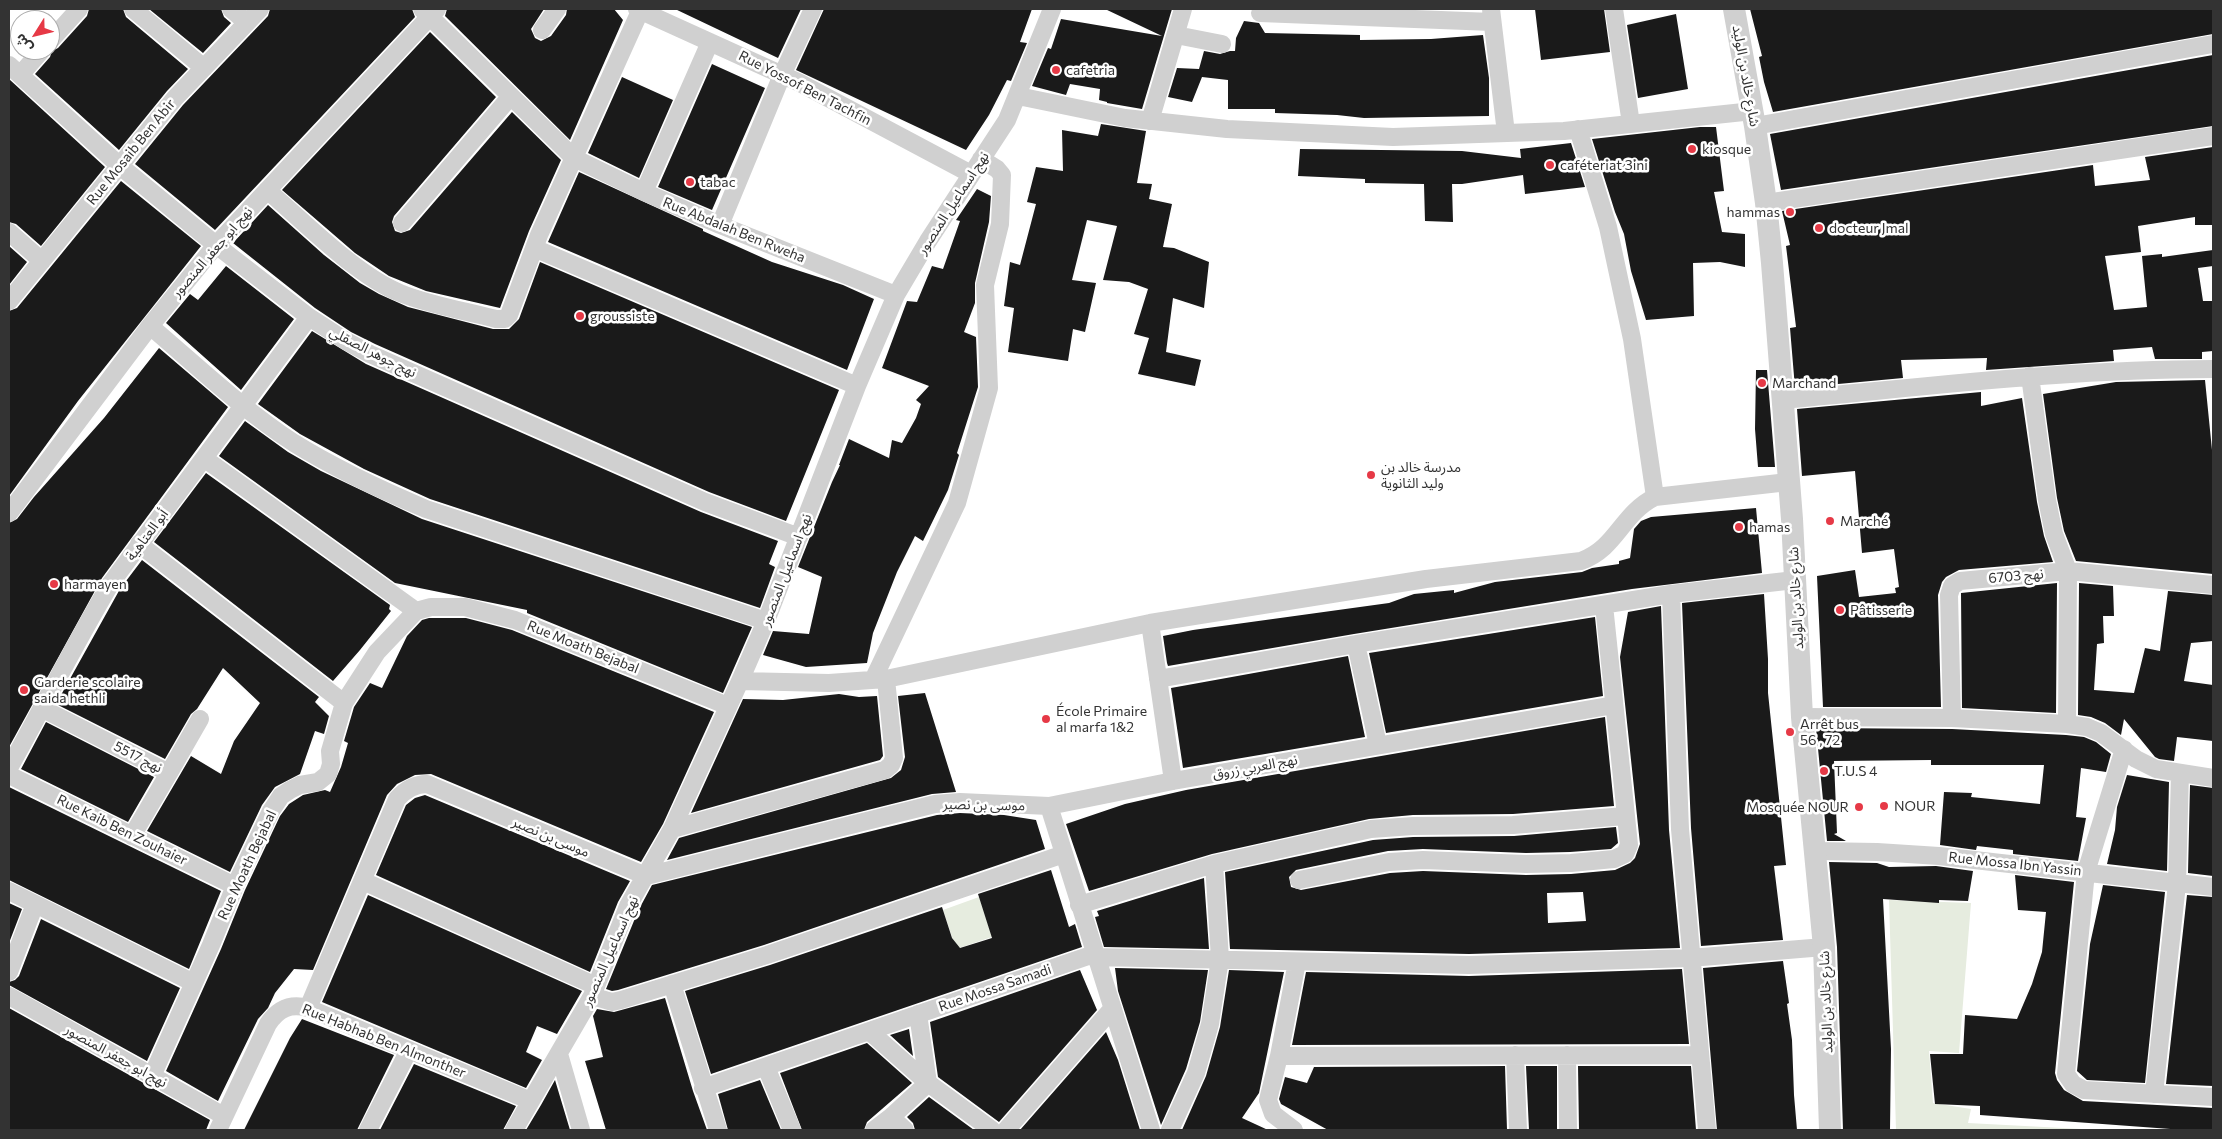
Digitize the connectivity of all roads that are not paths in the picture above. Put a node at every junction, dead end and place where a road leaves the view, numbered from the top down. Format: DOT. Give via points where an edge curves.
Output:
graph roads {
  1 [pos="79,9"];
  2 [pos="133,9"];
  3 [pos="231,9"];
  4 [pos="260,9"];
  5 [pos="557,9"];
  6 [pos="813,9"];
  7 [pos="1052,9"];
  8 [pos="1183,9"];
  9 [pos="1614,9"];
  10 [pos="1734,9"];
  11 [pos="639,10"];
  12 [pos="429,11"];
  13 [pos="1260,13"];
  14 [pos="1492,15"];
  15 [pos="246,22"];
  16 [pos="60,30"];
  17 [pos="542,30"];
  18 [pos="1176,35"];
  19 [pos="710,42"];
  20 [pos="1222,44"];
  21 [pos="2213,44"];
  22 [pos="28,60"];
  23 [pos="204,68"];
  24 [pos="14,70"];
  25 [pos="782,74"];
  26 [pos="511,96"];
  27 [pos="1018,96"];
  28 [pos="1754,118"];
  29 [pos="1150,121"];
  30 [pos="1631,124"];
  31 [pos="1578,130"];
  32 [pos="1506,133"];
  33 [pos="2213,136"];
  34 [pos="574,158"];
  35 [pos="981,159"];
  36 [pos="120,166"];
  37 [pos="971,174"];
  38 [pos="267,190"];
  39 [pos="644,192"];
  40 [pos="1766,203"];
  41 [pos="402,222"];
  42 [pos="720,225"];
  43 [pos="9,232"];
  44 [pos="216,245"];
  45 [pos="534,248"];
  46 [pos="42,260"];
  47 [pos="896,295"];
  48 [pos="9,301"];
  49 [pos="309,317"];
  50 [pos="150,326"];
  51 [pos="2213,369"];
  52 [pos="2030,376"];
  53 [pos="857,386"];
  54 [pos="1781,400"];
  55 [pos="244,407"];
  56 [pos="205,459"];
  57 [pos="1788,482"];
  58 [pos="1655,497"];
  59 [pos="9,513"];
  60 [pos="799,537"];
  61 [pos="139,544"];
  62 [pos="2068,571"];
  63 [pos="1795,580"];
  64 [pos="2213,585"];
  65 [pos="1671,594"];
  66 [pos="1604,604"];
  67 [pos="416,611"];
  68 [pos="766,621"];
  69 [pos="1150,623"];
  70 [pos="1356,644"];
  71 [pos="1158,679"];
  72 [pos="880,680"];
  73 [pos="740,681"];
  74 [pos="344,703"];
  75 [pos="1614,705"];
  76 [pos="728,706"];
  77 [pos="42,709"];
  78 [pos="1802,717"];
  79 [pos="1952,718"];
  80 [pos="200,719"];
  81 [pos="2067,724"];
  82 [pos="1378,745"];
  83 [pos="2124,749"];
  84 [pos="9,768"];
  85 [pos="169,773"];
  86 [pos="2180,773"];
  87 [pos="9,774"];
  88 [pos="2213,778"];
  89 [pos="1173,781"];
  90 [pos="1049,806"];
  91 [pos="1625,816"];
  92 [pos="672,829"];
  93 [pos="132,836"];
  94 [pos="1816,851"];
  95 [pos="1064,854"];
  96 [pos="1214,864"];
  97 [pos="2086,872"];
  98 [pos="646,876"];
  99 [pos="1299,880"];
  100 [pos="363,881"];
  101 [pos="2177,884"];
  102 [pos="235,886"];
  103 [pos="2213,887"];
  104 [pos="9,891"];
  105 [pos="35,904"];
  106 [pos="1079,905"];
  107 [pos="1824,947"];
  108 [pos="1094,956"];
  109 [pos="1690,958"];
  110 [pos="1220,959"];
  111 [pos="1297,962"];
  112 [pos="9,972"];
  113 [pos="194,983"];
  114 [pos="672,984"];
  115 [pos="594,991"];
  116 [pos="9,996"];
  117 [pos="308,1008"];
  118 [pos="1112,1009"];
  119 [pos="918,1014"];
  120 [pos="869,1031"];
  121 [pos="409,1050"];
  122 [pos="559,1054"];
  123 [pos="1515,1055"];
  124 [pos="1566,1055"];
  125 [pos="1699,1055"];
  126 [pos="1279,1056"];
  127 [pos="766,1067"];
  128 [pos="152,1076"];
  129 [pos="928,1083"];
  130 [pos="703,1088"];
  131 [pos="2154,1094"];
  132 [pos="2213,1097"];
  133 [pos="530,1100"];
  134 [pos="891,1117"];
  135 [pos="221,1123"];
  136 [pos="368,1130"];
  137 [pos="514,1130"];
  138 [pos="581,1130"];
  139 [pos="718,1130"];
  140 [pos="792,1130"];
  141 [pos="874,1130"];
  142 [pos="905,1130"];
  143 [pos="992,1130"];
  144 [pos="1006,1130"];
  145 [pos="1151,1130"];
  146 [pos="1170,1130"];
  147 [pos="1294,1130"];
  148 [pos="1518,1130"];
  149 [pos="1568,1130"];
  150 [pos="1707,1130"];
  151 [pos="1830,1130"];
  1 -- 16 [label="street"];
  2 -- 23 [label="street"];
  3 -- 15 [label="street"];
  4 -- 15 [label="street, Rue Mosaib Ben Abir"];
  5 -- 17 [label="street"];
  6 -- 25 [label="street"];
  7 -- 27 [label="street, نهج اسماعيل المنصور"];
  8 -- 18 [label="street"];
  9 -- 30 [label="street"];
  10 -- 28 [label="street, شارع خالد بن الوليد"];
  11 -- 19 [label="street, Rue Yossof Ben Tachfin"];
  11 -- 34 [label="street"];
  12 -- 26 [label="street, Rue Abdalah Ben Rweha"];
  12 -- 38 [label="street, نهج ابو جعفر المنصور"];
  13 -- 14 [label="street"];
  14 -- 32 [label="street"];
  15 -- 23 [label="street, Rue Mosaib Ben Abir"];
  18 -- 20 [label="street"];
  18 -- 29 [label="street"];
  19 -- 25 [label="street, Rue Yossof Ben Tachfin"];
  19 -- 39 [label="street"];
  21 -- 28 [label="street"];
  22 -- 24 [label="street"];
  23 -- 36 [label="street, Rue Mosaib Ben Abir"];
  24 -- 36 [label="street, نهج جوهر الصقلي"];
  25 -- 37 [label="street, Rue Yossof Ben Tachfin"];
  25 -- 42 [label="street"];
  26 -- 34 [label="street, Rue Abdalah Ben Rweha"];
  26 -- 41 [label="street"];
  27 -- 29 [label="street"];
  27 -- 35 [label="street, نهج اسماعيل المنصور" via="1007,120"];
  28 -- 30 [label="street"];
  28 -- 40 [label="street, شارع خالد بن الوليد"];
  29 -- 32 [label="street" via="1227,130 1329,135 1393,137"];
  30 -- 31 [label="street"];
  31 -- 32 [label="street"];
  31 -- 58 [label="street" via="1608,227 1632,339"];
  33 -- 40 [label="street"];
  34 -- 39 [label="street, Rue Abdalah Ben Rweha"];
  34 -- 45 [label="street"];
  35 -- 37 [label="street, نهج اسماعيل المنصور"];
  35 -- 72 [label="street" via="998,168 1002,175 1000,224 985,285 989,388 957,503"];
  36 -- 44 [label="street, نهج جوهر الصقلي"];
  36 -- 46 [label="street, Rue Mosaib Ben Abir"];
  37 -- 47 [label="street, نهج اسماعيل المنصور"];
  38 -- 44 [label="street, نهج ابو جعفر المنصور"];
  38 -- 45 [label="street" via="384,286 400,294 496,319 505,319 509,315"];
  39 -- 42 [label="street, Rue Abdalah Ben Rweha"];
  40 -- 54 [label="street, شارع خالد بن الوليد"];
  42 -- 47 [label="street, Rue Abdalah Ben Rweha"];
  43 -- 46 [label="street"];
  44 -- 49 [label="street, نهج جوهر الصقلي"];
  44 -- 50 [label="street, نهج ابو جعفر المنصور"];
  45 -- 53 [label="street"];
  46 -- 48 [label="street, Rue Mosaib Ben Abir"];
  47 -- 53 [label="street, نهج اسماعيل المنصور"];
  49 -- 55 [label="street, أبو العتاهية"];
  49 -- 60 [label="street, نهج جوهر الصقلي" via="378,358 705,502"];
  50 -- 55 [label="street"];
  50 -- 59 [label="street, نهج ابو جعفر المنصور"];
  51 -- 52 [label="street"];
  52 -- 54 [label="street"];
  52 -- 62 [label="street" via="2047,500 2054,534"];
  53 -- 60 [label="street, نهج اسماعيل المنصور"];
  54 -- 57 [label="street, شارع خالد بن الوليد"];
  55 -- 56 [label="street, أبو العتاهية"];
  55 -- 68 [label="street" via="294,443 343,471 426,509"];
  56 -- 61 [label="street, أبو العتاهية"];
  56 -- 67 [label="street"];
  57 -- 58 [label="street"];
  57 -- 63 [label="street, شارع خالد بن الوليد"];
  58 -- 69 [label="street" via="1632,512 1595,556 1581,561 1426,579"];
  60 -- 68 [label="street, نهج اسماعيل المنصور"];
  61 -- 74 [label="street"];
  61 -- 77 [label="street, أبو العتاهية" via="91,616"];
  62 -- 64 [label="street, نهج 6703"];
  62 -- 79 [label="street, نهج 6703" via="1960,581 1952,586 1949,595"];
  62 -- 81 [label="street"];
  63 -- 65 [label="street"];
  63 -- 78 [label="street, شارع خالد بن الوليد"];
  65 -- 66 [label="street"];
  65 -- 109 [label="street" via="1679,820"];
  66 -- 70 [label="street"];
  66 -- 75 [label="street"];
  67 -- 74 [label="street, Rue Moath Bejabal" via="376,652"];
  67 -- 76 [label="street, Rue Moath Bejabal" via="431,607 465,607 515,620"];
  68 -- 73 [label="street, نهج اسماعيل المنصور"];
  69 -- 71 [label="street"];
  69 -- 72 [label="street"];
  70 -- 71 [label="street"];
  70 -- 82 [label="street"];
  71 -- 89 [label="street"];
  72 -- 73 [label="street" via="829,683"];
  72 -- 92 [label="street" via="894,758 885,770"];
  73 -- 76 [label="street, نهج اسماعيل المنصور"];
  74 -- 102 [label="street, Rue Moath Bejabal" via="330,751 328,774 318,782 300,784 281,796"];
  75 -- 82 [label="street, نهج العربي زروق"];
  75 -- 91 [label="street"];
  76 -- 92 [label="street, نهج اسماعيل المنصور"];
  77 -- 84 [label="street, أبو العتاهية"];
  77 -- 85 [label="street, نهج 5517"];
  78 -- 79 [label="street"];
  78 -- 94 [label="street, شارع خالد بن الوليد"];
  79 -- 81 [label="street"];
  80 -- 85 [label="street"];
  81 -- 83 [label="street" via="2102,733"];
  82 -- 89 [label="street, نهج العربي زروق"];
  83 -- 86 [label="street" via="2156,769"];
  83 -- 97 [label="street"];
  85 -- 93 [label="street, نهج 5517"];
  86 -- 88 [label="street"];
  86 -- 101 [label="street"];
  87 -- 93 [label="street, Rue Kaib Ben Zouhaier"];
  89 -- 90 [label="street, نهج العربي زروق"];
  90 -- 95 [label="street"];
  90 -- 98 [label="street, موسى بن نصير" via="935,804"];
  91 -- 96 [label="street" via="1513,825 1371,830"];
  91 -- 99 [label="street" via="1629,845 1625,854 1614,859 1571,864 1389,862"];
  92 -- 98 [label="street, نهج اسماعيل المنصور"];
  93 -- 102 [label="street, Rue Kaib Ben Zouhaier"];
  94 -- 97 [label="street, Rue Mossa Ibn Yassin" via="1939,856"];
  94 -- 107 [label="street, شارع خالد بن الوليد"];
  95 -- 106 [label="street"];
  95 -- 114 [label="street"];
  96 -- 106 [label="street"];
  96 -- 110 [label="street"];
  97 -- 101 [label="street, Rue Mossa Ibn Yassin"];
  97 -- 131 [label="street" via="2066,1074 2072,1084 2084,1090"];
  98 -- 100 [label="street, موسى بن نصير" via="427,784 419,784 397,799"];
  98 -- 115 [label="street, نهج اسماعيل المنصور" via="628,906"];
  100 -- 115 [label="street"];
  100 -- 117 [label="street"];
  101 -- 103 [label="street, Rue Mossa Ibn Yassin"];
  101 -- 131 [label="street"];
  102 -- 113 [label="street, Rue Moath Bejabal"];
  104 -- 105 [label="street"];
  105 -- 112 [label="street"];
  105 -- 113 [label="street"];
  106 -- 108 [label="street"];
  107 -- 109 [label="street"];
  107 -- 151 [label="street, شارع خالد بن الوليد"];
  108 -- 110 [label="street"];
  108 -- 118 [label="street"];
  108 -- 119 [label="street, Rue Mossa Samadi"];
  109 -- 111 [label="street" via="1469,965"];
  109 -- 125 [label="street"];
  110 -- 111 [label="street"];
  110 -- 146 [label="street" via="1203,1050"];
  111 -- 126 [label="street"];
  113 -- 128 [label="street, Rue Moath Bejabal"];
  114 -- 115 [label="street" via="612,1002"];
  114 -- 130 [label="street"];
  115 -- 122 [label="street, نهج اسماعيل المنصور"];
  116 -- 128 [label="street, نهج ابو جعفر المنصور"];
  117 -- 121 [label="street, Rue Habhab Ben Almonther"];
  117 -- 135 [label="street, Rue Habhab Ben Almonther" via="289,1006 273,1016"];
  118 -- 144 [label="street"];
  118 -- 145 [label="street"];
  119 -- 120 [label="street, Rue Mossa Samadi"];
  119 -- 129 [label="street"];
  120 -- 127 [label="street, Rue Mossa Samadi"];
  120 -- 129 [label="street"];
  121 -- 133 [label="street, Rue Habhab Ben Almonther"];
  121 -- 136 [label="street"];
  122 -- 133 [label="street, نهج اسماعيل المنصور"];
  122 -- 138 [label="street"];
  123 -- 124 [label="street"];
  123 -- 126 [label="street"];
  123 -- 148 [label="street"];
  124 -- 125 [label="street"];
  124 -- 149 [label="street"];
  125 -- 150 [label="street"];
  126 -- 147 [label="street" via="1268,1100 1273,1114"];
  127 -- 130 [label="street, Rue Mossa Samadi"];
  127 -- 140 [label="street"];
  128 -- 135 [label="street, نهج ابو جعفر المنصور"];
  129 -- 134 [label="street"];
  129 -- 143 [label="street"];
  130 -- 139 [label="street"];
  131 -- 132 [label="street"];
  133 -- 137 [label="street, نهج اسماعيل المنصور"];
  134 -- 141 [label="street"];
  134 -- 142 [label="street"];
}
